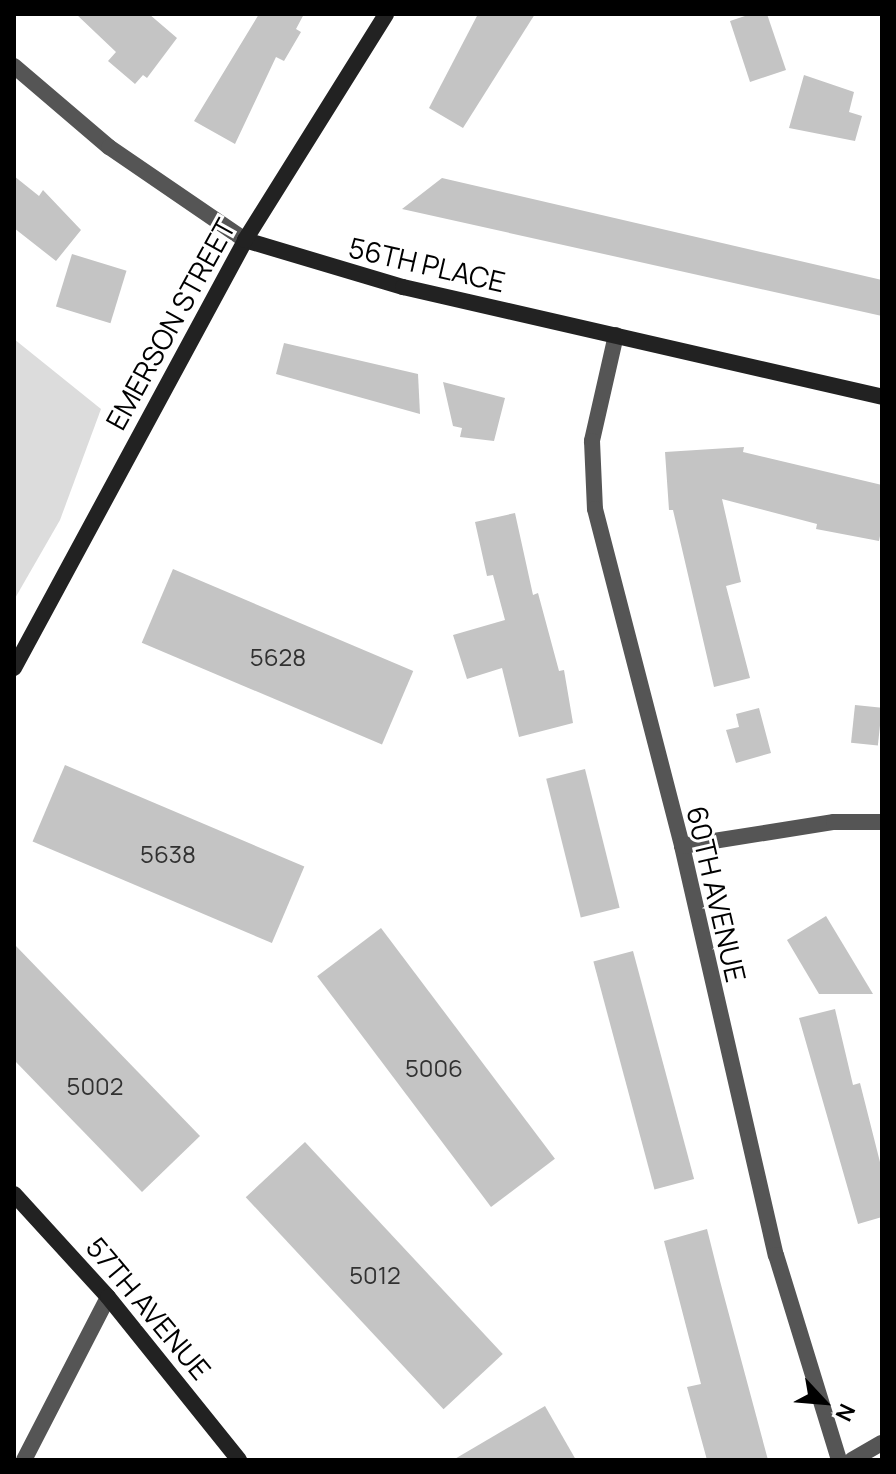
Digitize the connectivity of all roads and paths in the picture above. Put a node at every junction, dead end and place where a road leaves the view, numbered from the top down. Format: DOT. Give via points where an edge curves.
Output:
graph roads {
  1 [pos="386,14"];
  2 [pos="14,66"];
  3 [pos="245,240"];
  4 [pos="616,335"];
  5 [pos="882,397"];
  6 [pos="14,668"];
  7 [pos="882,822"];
  8 [pos="682,846"];
  9 [pos="14,1194"];
  10 [pos="108,1297"];
  11 [pos="882,1443"];
  12 [pos="24,1460"];
  13 [pos="239,1460"];
  14 [pos="839,1460"];
  15 [pos="852,1460"];
  1 -- 3 [label="street, EMERSON STREET"];
  2 -- 3 [label="street, 56TH PLACE" via="109,147"];
  3 -- 4 [label="street, 56TH PLACE" via="403,287"];
  3 -- 6 [label="street, EMERSON STREET"];
  4 -- 5 [label="street, 56TH PLACE"];
  4 -- 8 [label="street, 60TH AVENUE" via="592,441 595,509"];
  7 -- 8 [label="street" via="834,822"];
  8 -- 14 [label="street, 60TH AVENUE" via="776,1255"];
  9 -- 10 [label="street, 57TH AVENUE"];
  10 -- 12 [label="street"];
  10 -- 13 [label="street, 57TH AVENUE"];
  11 -- 15 [label="street"];
}
